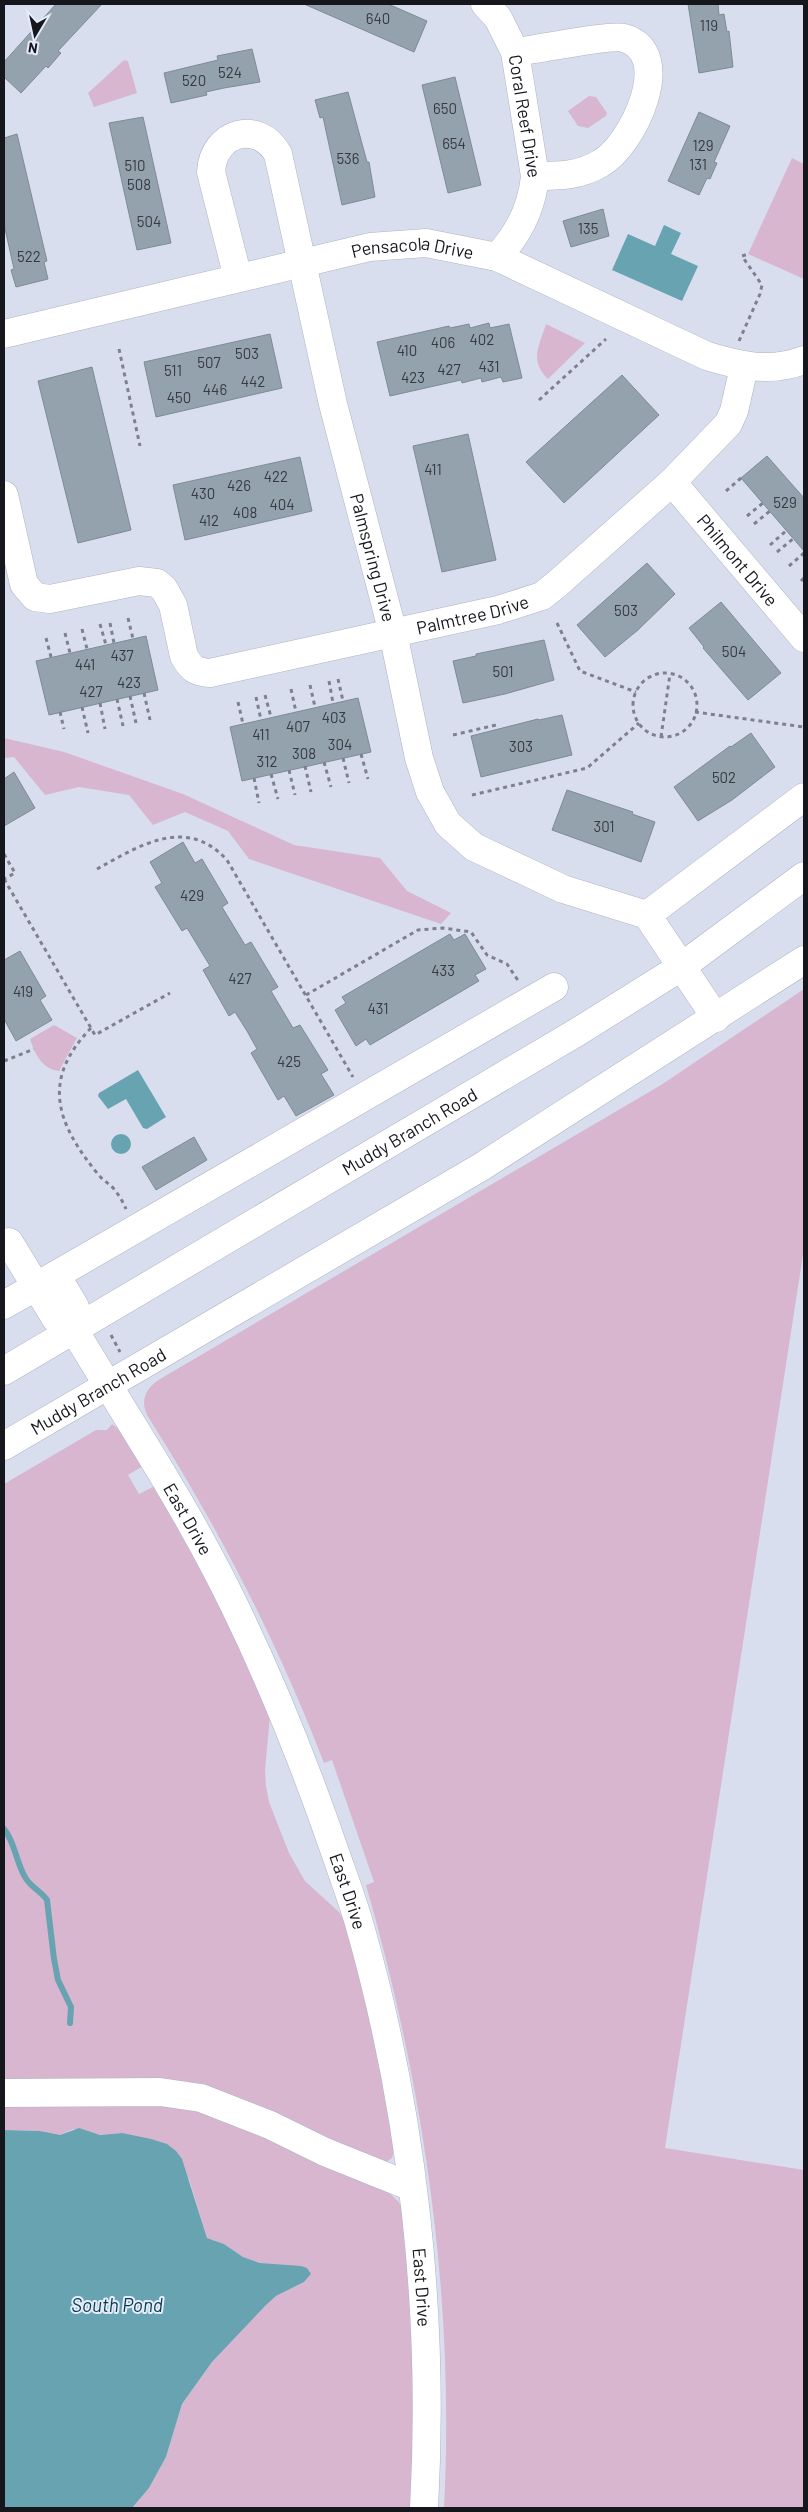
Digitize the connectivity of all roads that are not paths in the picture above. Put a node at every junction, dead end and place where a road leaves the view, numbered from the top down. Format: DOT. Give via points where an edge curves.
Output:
graph roads {
  1 [pos="485,4"];
  2 [pos="515,52"];
  3 [pos="535,176"];
  4 [pos="497,257"];
  5 [pos="302,264"];
  6 [pos="238,278"];
  7 [pos="4,334"];
  8 [pos="804,360"];
  9 [pos="744,367"];
  10 [pos="672,482"];
  11 [pos="4,495"];
  12 [pos="393,633"];
  13 [pos="804,638"];
  14 [pos="804,796"];
  15 [pos="804,876"];
  16 [pos="646,916"];
  17 [pos="804,960"];
  18 [pos="681,967"];
  19 [pos="554,987"];
  20 [pos="716,1018"];
  21 [pos="9,1242"];
  22 [pos="46,1281"];
  23 [pos="4,1305"];
  24 [pos="74,1330"];
  25 [pos="4,1370"];
  26 [pos="107,1384"];
  27 [pos="4,1446"];
  28 [pos="4,2093"];
  29 [pos="412,2187"];
  30 [pos="424,2508"];
  1 -- 2 [label="street, Coral Reef Drive" via="498,18"];
  2 -- 3 [label="street, Coral Reef Drive"];
  2 -- 3 [label="street" via="618,37 641,48 648,68 644,100 628,137 617,152 584,172 568,176"];
  3 -- 4 [label="street, Coral Reef Drive" via="534,192 522,222 513,240"];
  4 -- 5 [label="street, Pensacola Drive" via="426,243 370,247"];
  4 -- 9 [label="street, Pensacola Drive" via="707,356"];
  5 -- 6 [label="street, Pensacola Drive"];
  5 -- 6 [label="street, Palmspring Drive" via="278,154 273,145 255,135 230,137 215,150 211,172"];
  5 -- 12 [label="street, Palmspring Drive" via="333,404"];
  6 -- 7 [label="street, Pensacola Drive"];
  8 -- 9 [label="street, Pensacola Drive" via="770,368"];
  9 -- 10 [label="street, Palmtree Drive" via="728,424"];
  10 -- 12 [label="street, Palmtree Drive" via="542,596 498,610"];
  10 -- 13 [label="street, Philmont Drive"];
  11 -- 12 [label="street, Palmtree Drive" via="24,584 35,597 50,598 139,581 157,584 164,589 173,605 184,656 193,670 210,673"];
  12 -- 16 [label="street, Palmspring Drive" via="419,758 430,792 448,824 474,847 544,880"];
  14 -- 16 [label="street"];
  15 -- 18 [label="street, Muddy Branch Road"];
  16 -- 18 [label="street"];
  17 -- 20 [label="street, Muddy Branch Road"];
  18 -- 20 [label="street"];
  18 -- 24 [label="street, Muddy Branch Road" via="579,1031"];
  19 -- 22 [label="street"];
  20 -- 26 [label="street, Muddy Branch Road" via="481,1167"];
  21 -- 22 [label="street"];
  22 -- 23 [label="street"];
  22 -- 24 [label="street" via="56,1319"];
  24 -- 25 [label="street, Muddy Branch Road"];
  24 -- 26 [label="street, East Drive"];
  26 -- 27 [label="street, Muddy Branch Road"];
  26 -- 29 [label="street, East Drive" via="234,1604 298,1751 359,1922 386,2038"];
  28 -- 29 [label="street" via="160,2092 201,2098"];
  29 -- 30 [label="street, East Drive" via="420,2261 427,2397"];
}
